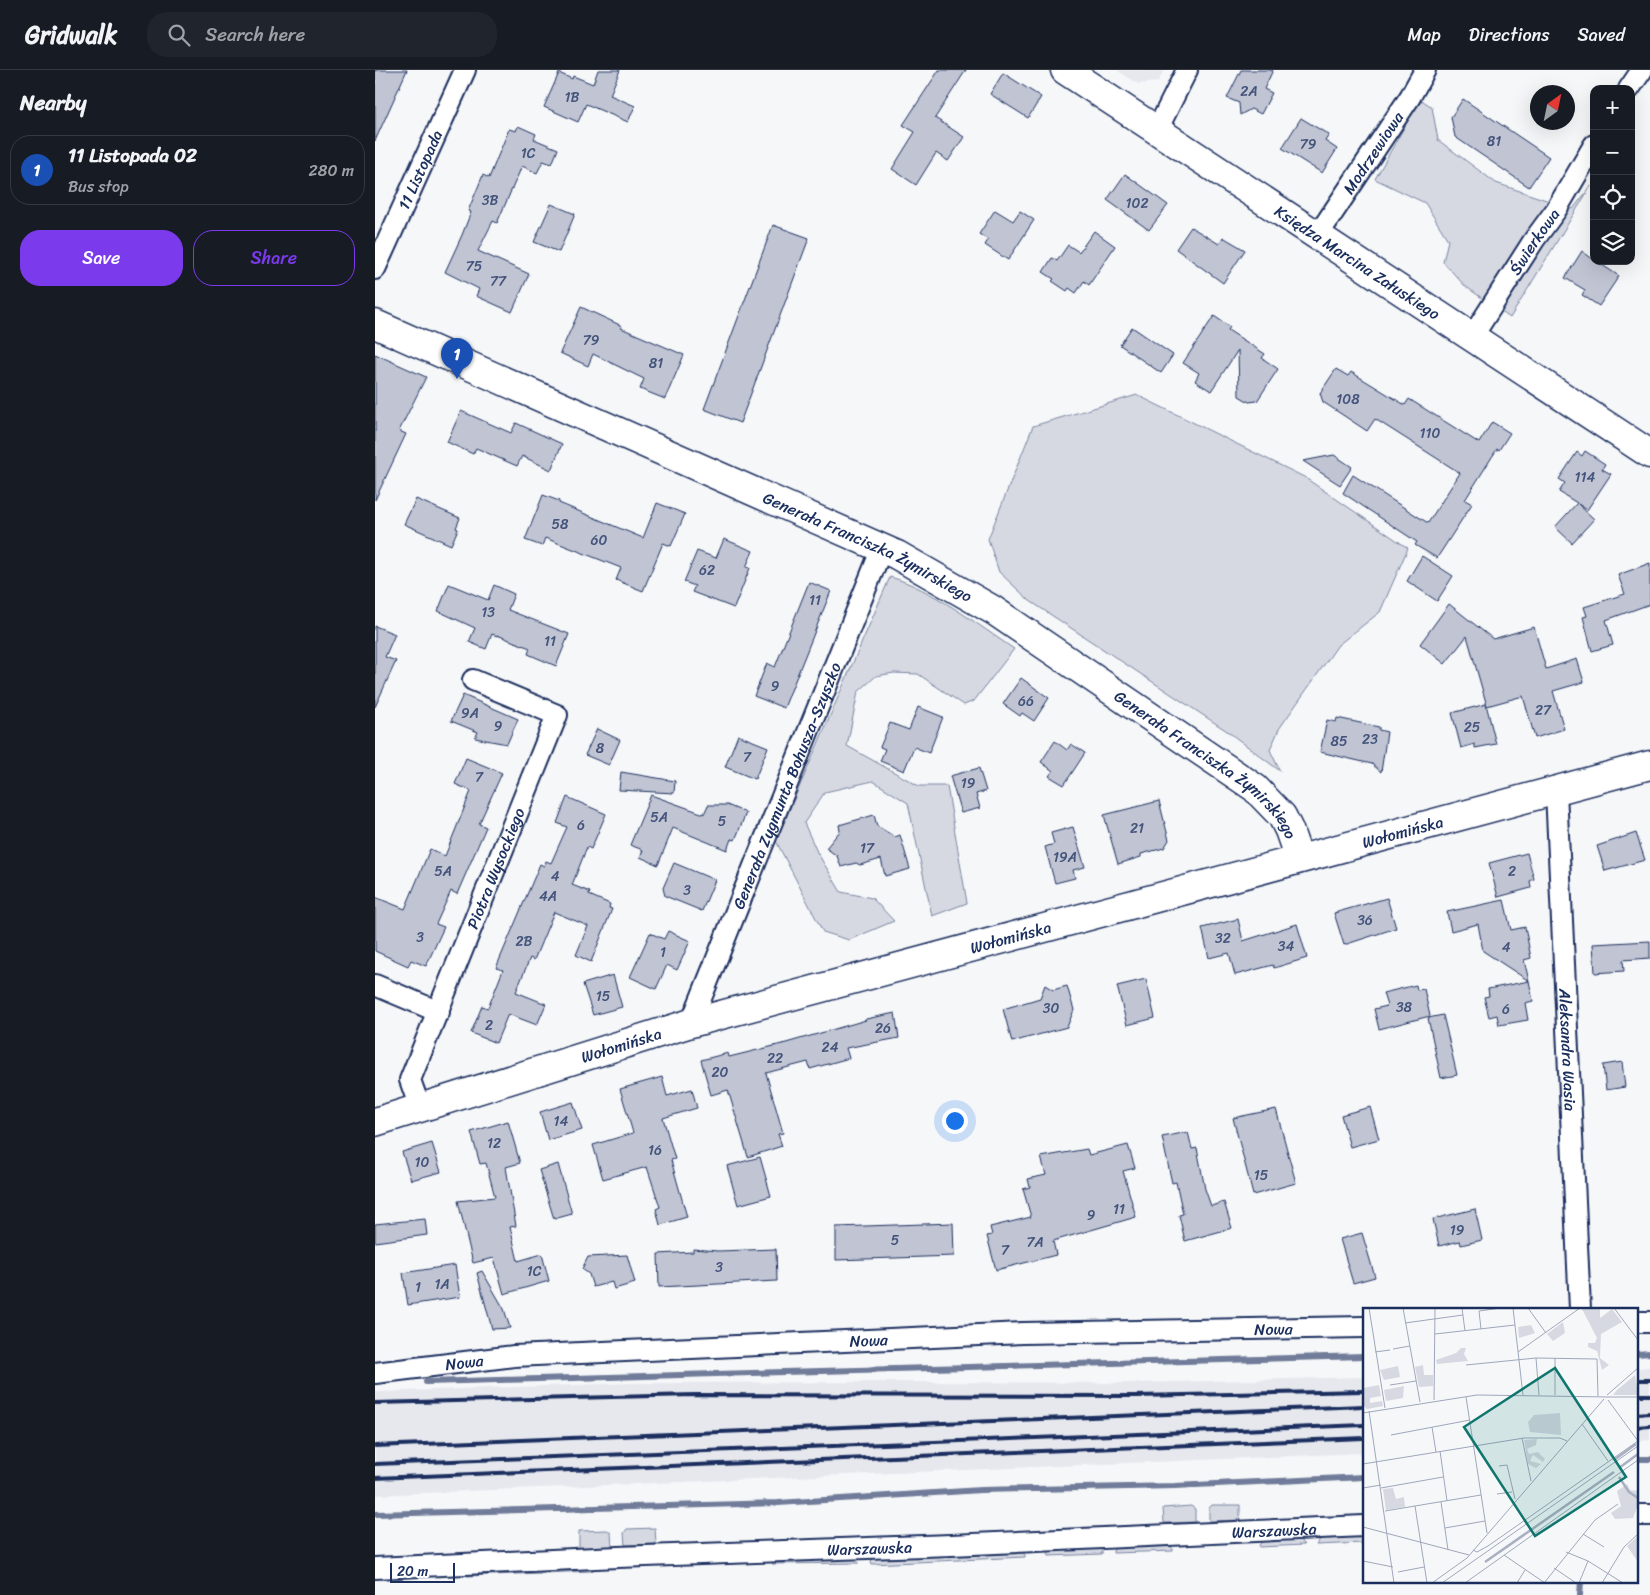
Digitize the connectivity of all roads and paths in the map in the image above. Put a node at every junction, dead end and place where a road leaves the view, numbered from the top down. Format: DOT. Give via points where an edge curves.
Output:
graph roads {
  1 [pos="465,70"];
  2 [pos="1065,70"];
  3 [pos="1187,70"];
  4 [pos="1425,70"];
  5 [pos="1642,70"];
  6 [pos="1632,85"];
  7 [pos="1157,130"];
  8 [pos="1590,152"];
  9 [pos="1318,236"];
  10 [pos="375,269"];
  11 [pos="375,324"];
  12 [pos="1472,337"];
  13 [pos="1650,454"];
  14 [pos="882,548"];
  15 [pos="473,680"];
  16 [pos="1650,765"];
  17 [pos="1556,791"];
  18 [pos="1299,860"];
  19 [pos="375,985"];
  20 [pos="439,1012"];
  21 [pos="691,1023"];
  22 [pos="421,1108"];
  23 [pos="375,1122"];
  24 [pos="1580,1308"];
  25 [pos="1637,1322"];
  26 [pos="1650,1322"];
  27 [pos="1363,1328"];
  28 [pos="375,1373"];
  29 [pos="1650,1514"];
  30 [pos="1637,1515"];
  31 [pos="1363,1526"];
  32 [pos="375,1568"];
  1 -- 10 [label="street, 11 Listopada"];
  2 -- 7 [label="street, Księdza Marcina Załuskiego"];
  3 -- 7 [label="street"];
  4 -- 9 [label="street, Modrzewiowa"];
  5 -- 6 [label="street"];
  7 -- 9 [label="street, Księdza Marcina Załuskiego"];
  8 -- 12 [label="street, Świerkowa" via="1556,210"];
  9 -- 12 [label="street, Księdza Marcina Załuskiego"];
  11 -- 14 [label="street, Generała Franciszka Żymirskiego"];
  12 -- 13 [label="street, Księdza Marcina Załuskiego"];
  14 -- 18 [label="street, Generała Franciszka Żymirskiego" via="993,610 1255,788 1282,816"];
  14 -- 21 [label="street, Generała Zygmunta Bohusza-Szyszko"];
  15 -- 20 [label="street, Piotra Wysockiego" via="557,715"];
  16 -- 17 [label="street, Wołomińska"];
  17 -- 18 [label="street, Wołomińska"];
  17 -- 24 [label="street, Aleksandra Wasia"];
  18 -- 21 [label="street, Wołomińska"];
  19 -- 20 [label="street"];
  20 -- 22 [label="street, Piotra Wysockiego" via="410,1080"];
  21 -- 22 [label="street, Wołomińska"];
  22 -- 23 [label="street, Wołomińska"];
  25 -- 26 [label="street"];
  27 -- 28 [label="street, Nowa" via="1023,1333 544,1354"];
  29 -- 30 [label="street"];
  31 -- 32 [label="street, Warszawska"];
}
